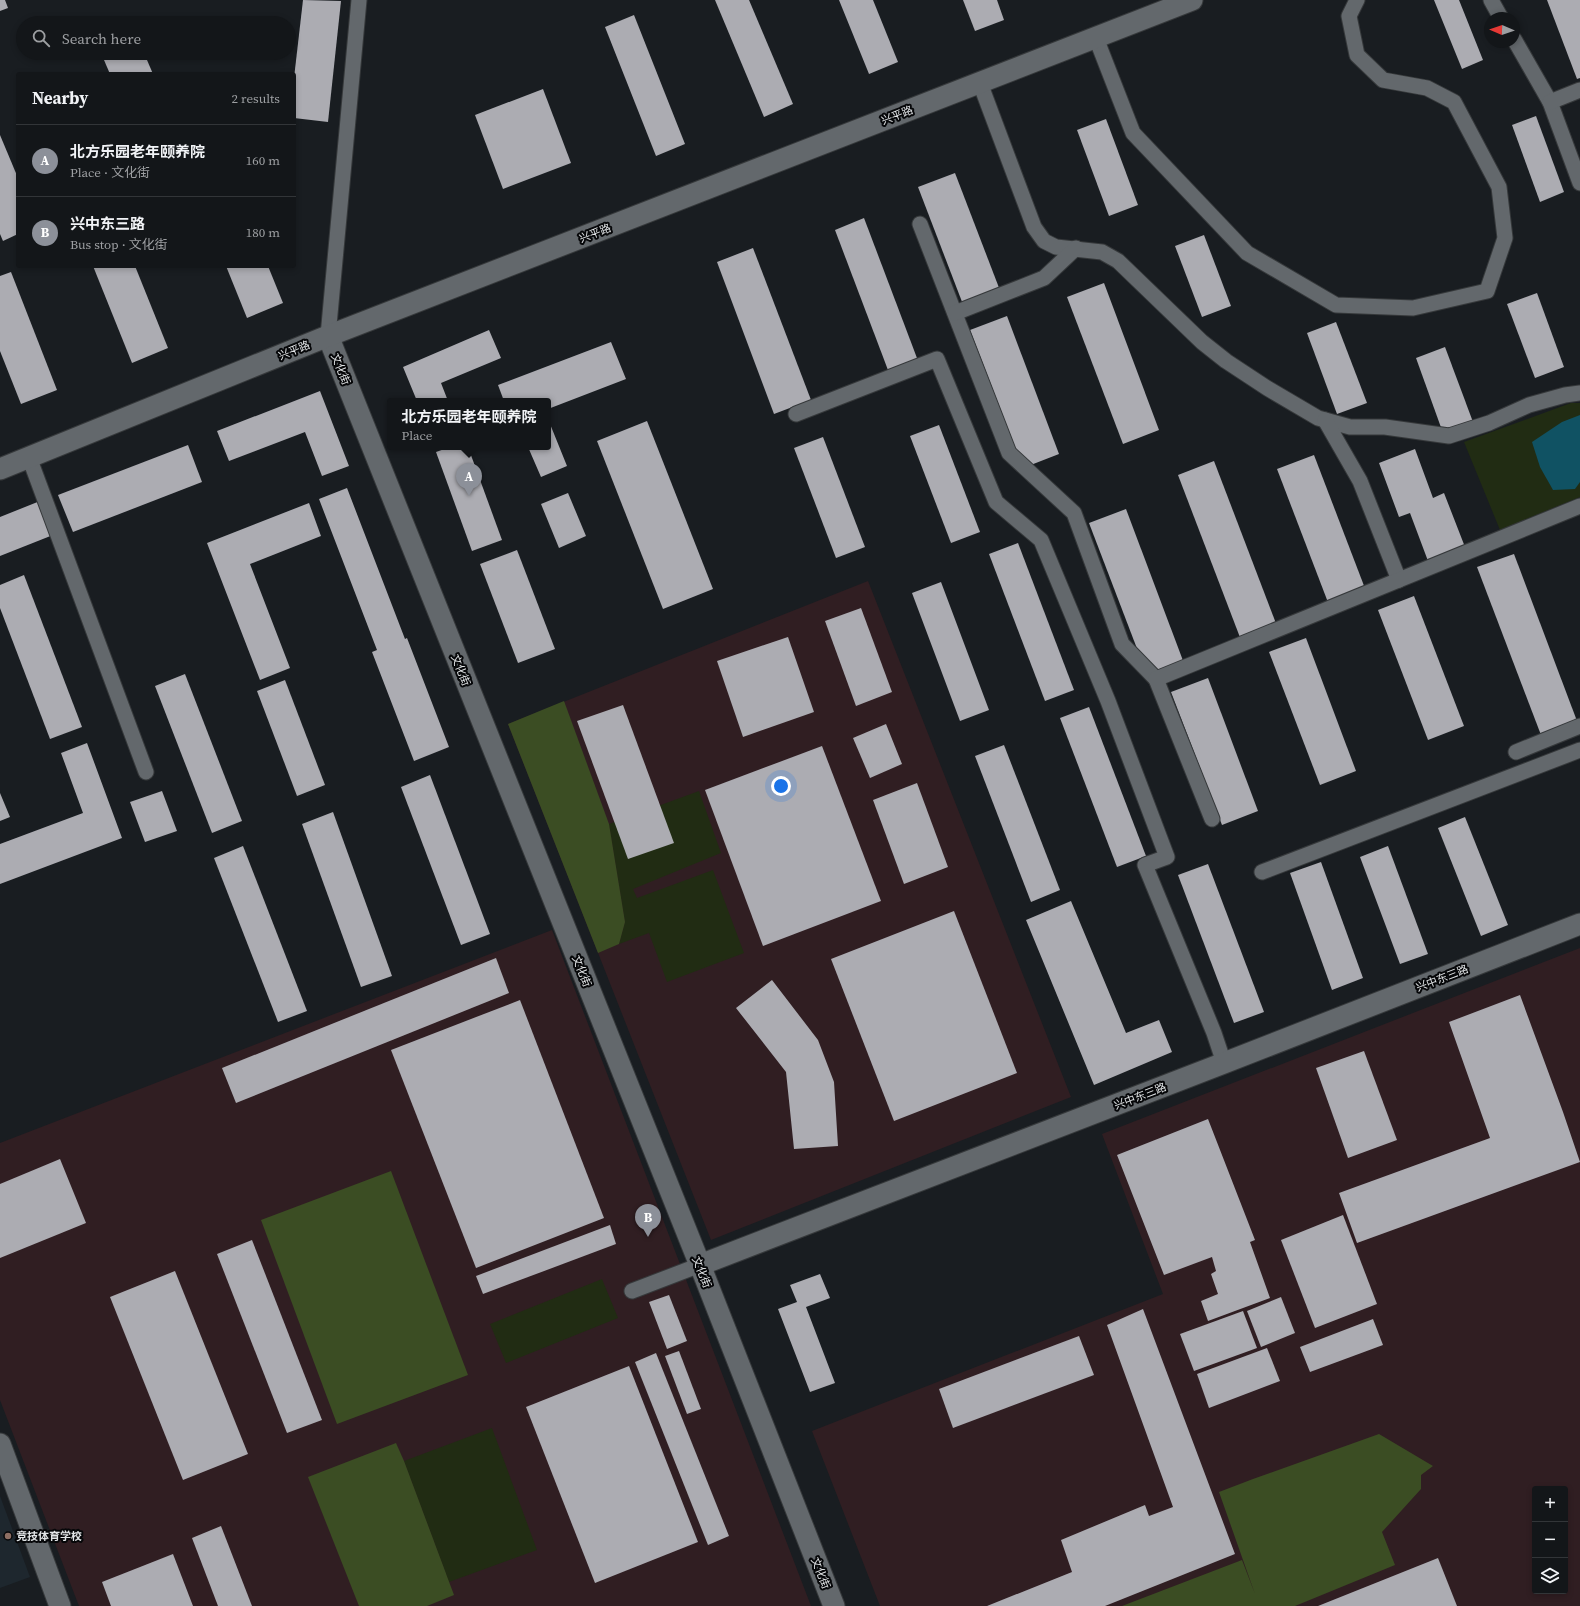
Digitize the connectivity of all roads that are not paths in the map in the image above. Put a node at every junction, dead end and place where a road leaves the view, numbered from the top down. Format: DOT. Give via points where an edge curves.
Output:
graph roads {
  1 [pos="359,0"];
  2 [pos="1357,0"];
  3 [pos="1491,0"];
  4 [pos="1185,1"];
  5 [pos="1498,12"];
  6 [pos="1096,38"];
  7 [pos="1519,48"];
  8 [pos="980,83"];
  9 [pos="1580,90"];
  10 [pos="1550,102"];
  11 [pos="1580,183"];
  12 [pos="920,224"];
  13 [pos="1076,248"];
  14 [pos="955,313"];
  15 [pos="328,336"];
  16 [pos="1580,393"];
  17 [pos="796,414"];
  18 [pos="1325,420"];
  19 [pos="29,457"];
  20 [pos="0,469"];
  21 [pos="1580,506"];
  22 [pos="1398,580"];
  23 [pos="1156,679"];
  24 [pos="1580,726"];
  25 [pos="1580,750"];
  26 [pos="1516,752"];
  27 [pos="146,772"];
  28 [pos="1212,819"];
  29 [pos="1262,872"];
  30 [pos="1580,924"];
  31 [pos="1224,1063"];
  32 [pos="700,1266"];
  33 [pos="632,1291"];
  34 [pos="0,1444"];
  35 [pos="60,1606"];
  36 [pos="834,1606"];
  1 -- 15 [label="street"];
  2 -- 6 [label="street" via="1349,16 1357,55 1383,80 1427,88 1454,102 1499,187 1505,238 1487,291 1413,308 1336,305 1247,253 1133,133"];
  3 -- 5 [label="street"];
  4 -- 6 [label="street, 兴平路"];
  6 -- 8 [label="street, 兴平路"];
  7 -- 10 [label="street"];
  8 -- 13 [label="street" via="1034,227 1044,241 1056,247"];
  8 -- 15 [label="street, 兴平路"];
  9 -- 10 [label="street"];
  10 -- 11 [label="street"];
  12 -- 14 [label="street"];
  13 -- 14 [label="street" via="1044,278"];
  13 -- 18 [label="street" via="1102,252 1118,261 1202,342 1226,361 1267,388"];
  14 -- 23 [label="street" via="1009,453 1074,513 1122,644"];
  15 -- 19 [label="street, 兴平路"];
  15 -- 32 [label="street, 文化街"];
  16 -- 18 [label="street" via="1529,405 1489,423 1449,436 1385,427 1350,427"];
  17 -- 31 [label="street" via="937,359 996,502 1041,540 1108,701 1167,857 1145,865"];
  18 -- 22 [label="street" via="1360,481"];
  19 -- 20 [label="street, 兴平路"];
  19 -- 27 [label="street"];
  21 -- 22 [label="street"];
  22 -- 23 [label="street"];
  23 -- 28 [label="street"];
  24 -- 26 [label="street"];
  25 -- 29 [label="street"];
  30 -- 31 [label="street, 兴中东三路"];
  31 -- 32 [label="street, 兴中东三路"];
  32 -- 33 [label="street"];
  32 -- 36 [label="street, 文化街"];
  34 -- 35 [label="street"];
}
